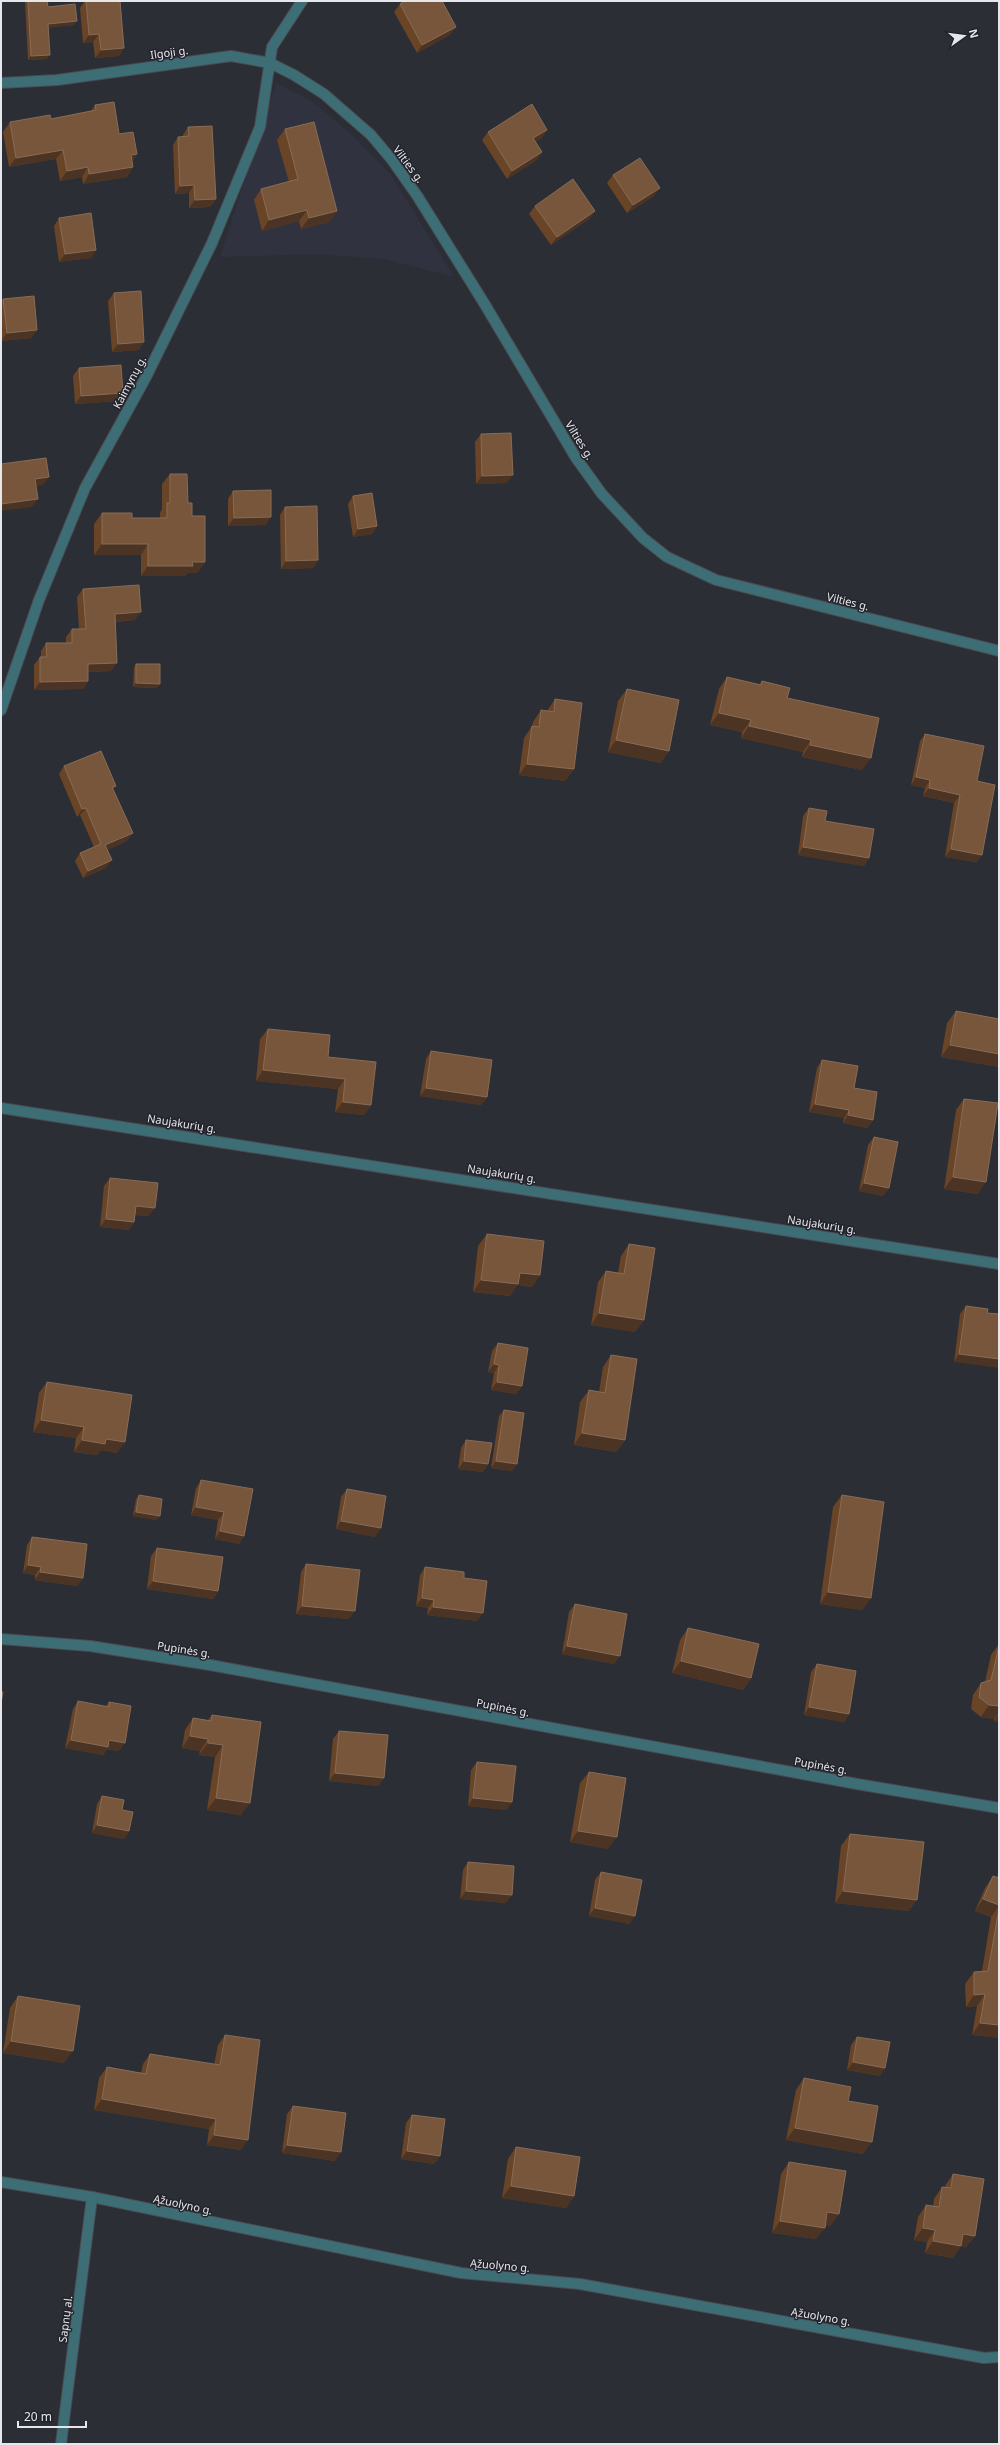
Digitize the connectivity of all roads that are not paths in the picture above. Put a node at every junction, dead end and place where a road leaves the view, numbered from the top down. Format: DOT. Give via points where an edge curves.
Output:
graph roads {
  1 [pos="302,1"];
  2 [pos="270,63"];
  3 [pos="1,83"];
  4 [pos="999,651"];
  5 [pos="1,710"];
  6 [pos="1,1108"];
  7 [pos="999,1264"];
  8 [pos="1,1639"];
  9 [pos="999,1808"];
  10 [pos="1,2182"];
  11 [pos="92,2197"];
  12 [pos="999,2356"];
  13 [pos="61,2444"];
  1 -- 2 [label="street" via="272,47"];
  2 -- 3 [label="street, Ilgoji g." via="231,56 57,80"];
  2 -- 4 [label="street, Vilties g." via="324,94 371,135 392,160 484,303 576,458 602,494 643,538 667,557 716,580"];
  2 -- 5 [label="street, Kaimynų g." via="260,126 212,243 146,377 85,488 39,600"];
  6 -- 7 [label="street, Naujakurių g."];
  8 -- 9 [label="street, Pupinės g." via="90,1646 210,1665"];
  10 -- 11 [label="street, Ąžuolyno g."];
  11 -- 12 [label="street, Ąžuolyno g." via="461,2273 580,2284 984,2358"];
  11 -- 13 [label="street, Sapnų al."];
}
